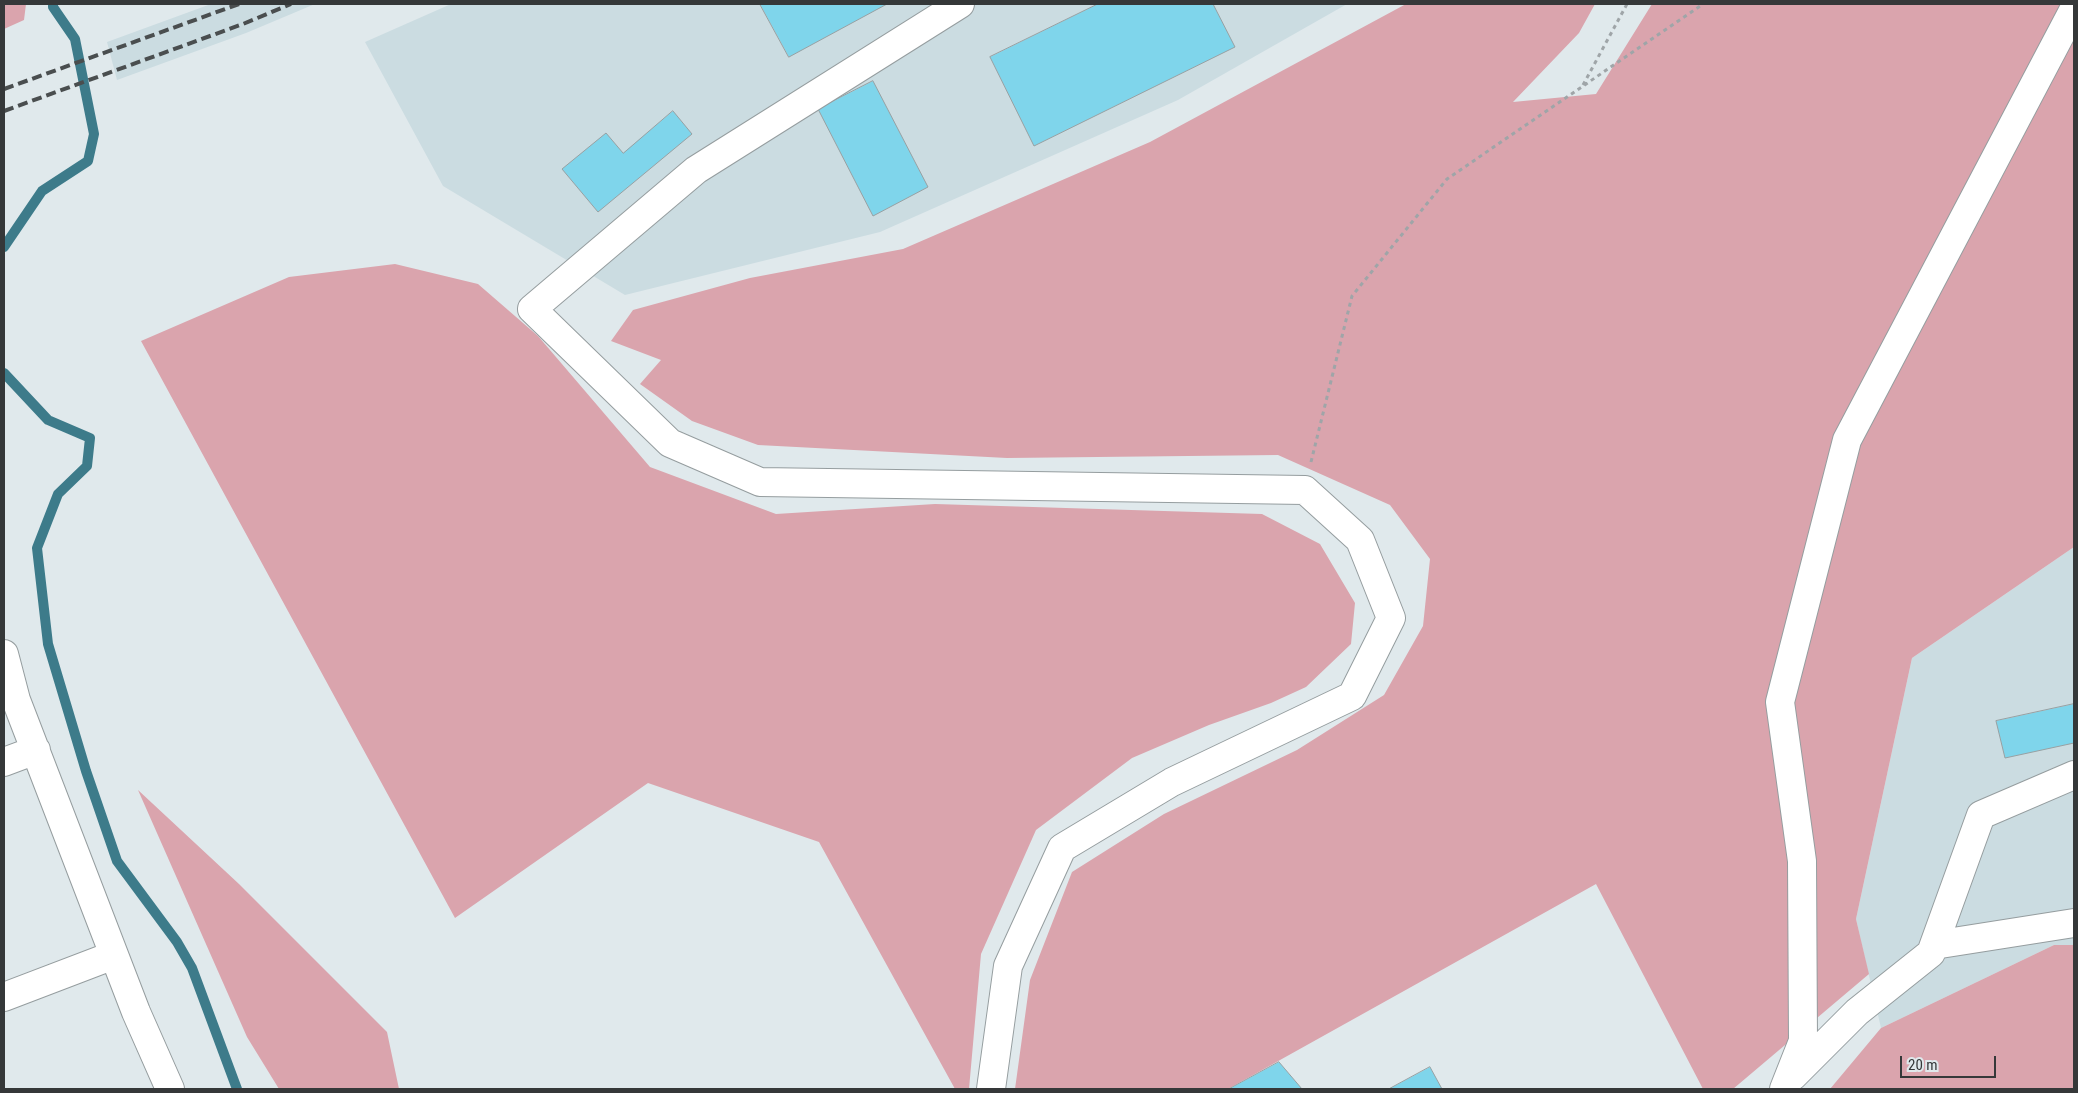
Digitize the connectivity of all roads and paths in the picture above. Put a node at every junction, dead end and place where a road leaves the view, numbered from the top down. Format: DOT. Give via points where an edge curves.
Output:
graph roads {
  1 [pos="960,4"];
  2 [pos="1627,4"];
  3 [pos="1703,4"];
  4 [pos="2074,9"];
  5 [pos="1583,86"];
  6 [pos="1305,490"];
  7 [pos="4,654"];
  8 [pos="36,750"];
  9 [pos="4,762"];
  10 [pos="2074,775"];
  11 [pos="2074,923"];
  12 [pos="1934,945"];
  13 [pos="114,955"];
  14 [pos="4,997"];
  15 [pos="1785,1086"];
  16 [pos="170,1089"];
  17 [pos="991,1089"];
  1 -- 6 [label="street" via="696,170 532,309 670,443 760,482"];
  2 -- 5 [label="path"];
  3 -- 5 [label="path"];
  4 -- 15 [label="street" via="1847,440 1780,702 1802,861 1803,1041"];
  5 -- 6 [label="path" via="1447,179 1352,296"];
  6 -- 17 [label="street" via="1360,540 1391,618 1352,696 1172,782 1062,848 1008,966"];
  7 -- 8 [label="street" via="16,700"];
  8 -- 9 [label="street"];
  8 -- 13 [label="street"];
  10 -- 12 [label="street" via="1981,814"];
  11 -- 12 [label="street"];
  12 -- 15 [label="street" via="1931,954 1858,1012"];
  13 -- 14 [label="street"];
  13 -- 16 [label="street"];
}
